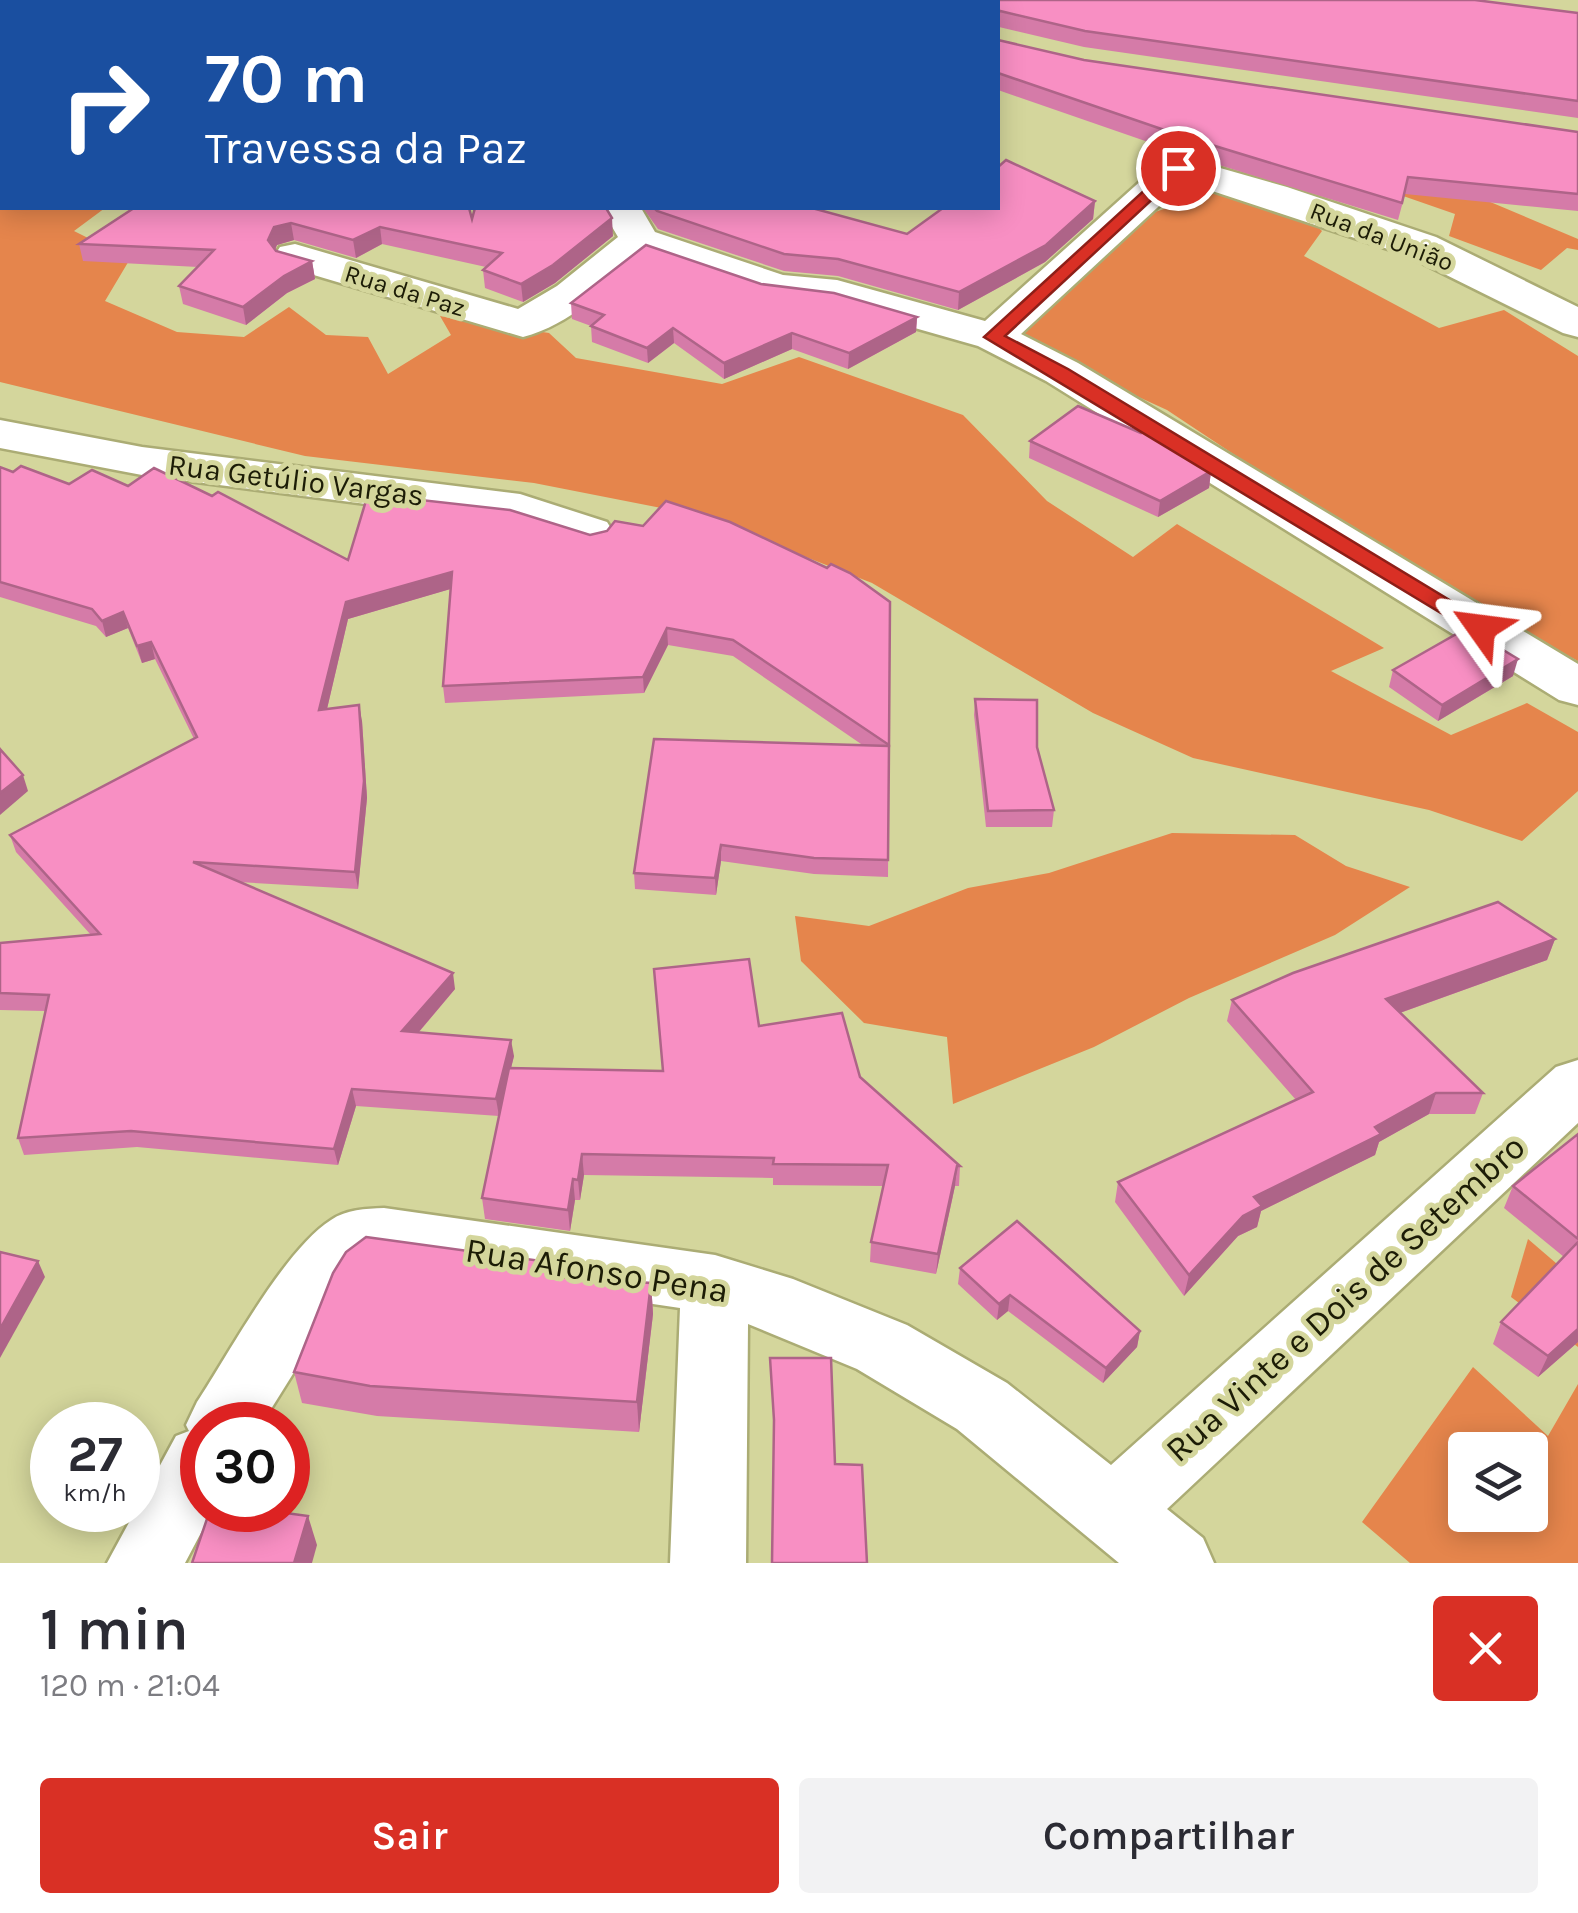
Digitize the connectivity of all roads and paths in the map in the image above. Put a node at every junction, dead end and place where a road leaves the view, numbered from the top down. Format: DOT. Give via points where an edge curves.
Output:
graph roads {
  1 [pos="630,224"];
  2 [pos="295,256"];
  3 [pos="1578,324"];
  4 [pos="993,337"];
  5 [pos="0,434"];
  6 [pos="590,533"];
  7 [pos="1578,688"];
  8 [pos="1578,1085"];
  9 [pos="716,1284"];
  10 [pos="237,1402"];
  11 [pos="180,1500"];
  12 [pos="1113,1510"];
  13 [pos="145,1563"];
  14 [pos="708,1563"];
  15 [pos="1176,1563"];
  1 -- 2 [label="street, Rua da Paz" via="572,296 516,324"];
  1 -- 4 [label="street" via="777,287 837,292"];
  3 -- 4 [label="street, Rua da União" via="1421,246 1178,168"];
  4 -- 7 [label="street" via="1078,382"];
  5 -- 6 [label="street, Rua Getúlio Vargas" via="142,462 481,502"];
  8 -- 12 [label="street, Rua Vinte e Dois de Setembro"];
  9 -- 10 [label="street, Rua Afonso Pena" via="358,1236 328,1260"];
  9 -- 12 [label="street, Rua Afonso Pena" via="882,1347 982,1406"];
  9 -- 14 [label="street"];
  11 -- 13 [label="street"];
  12 -- 15 [label="street, Rua Afonso Pena"];
}
